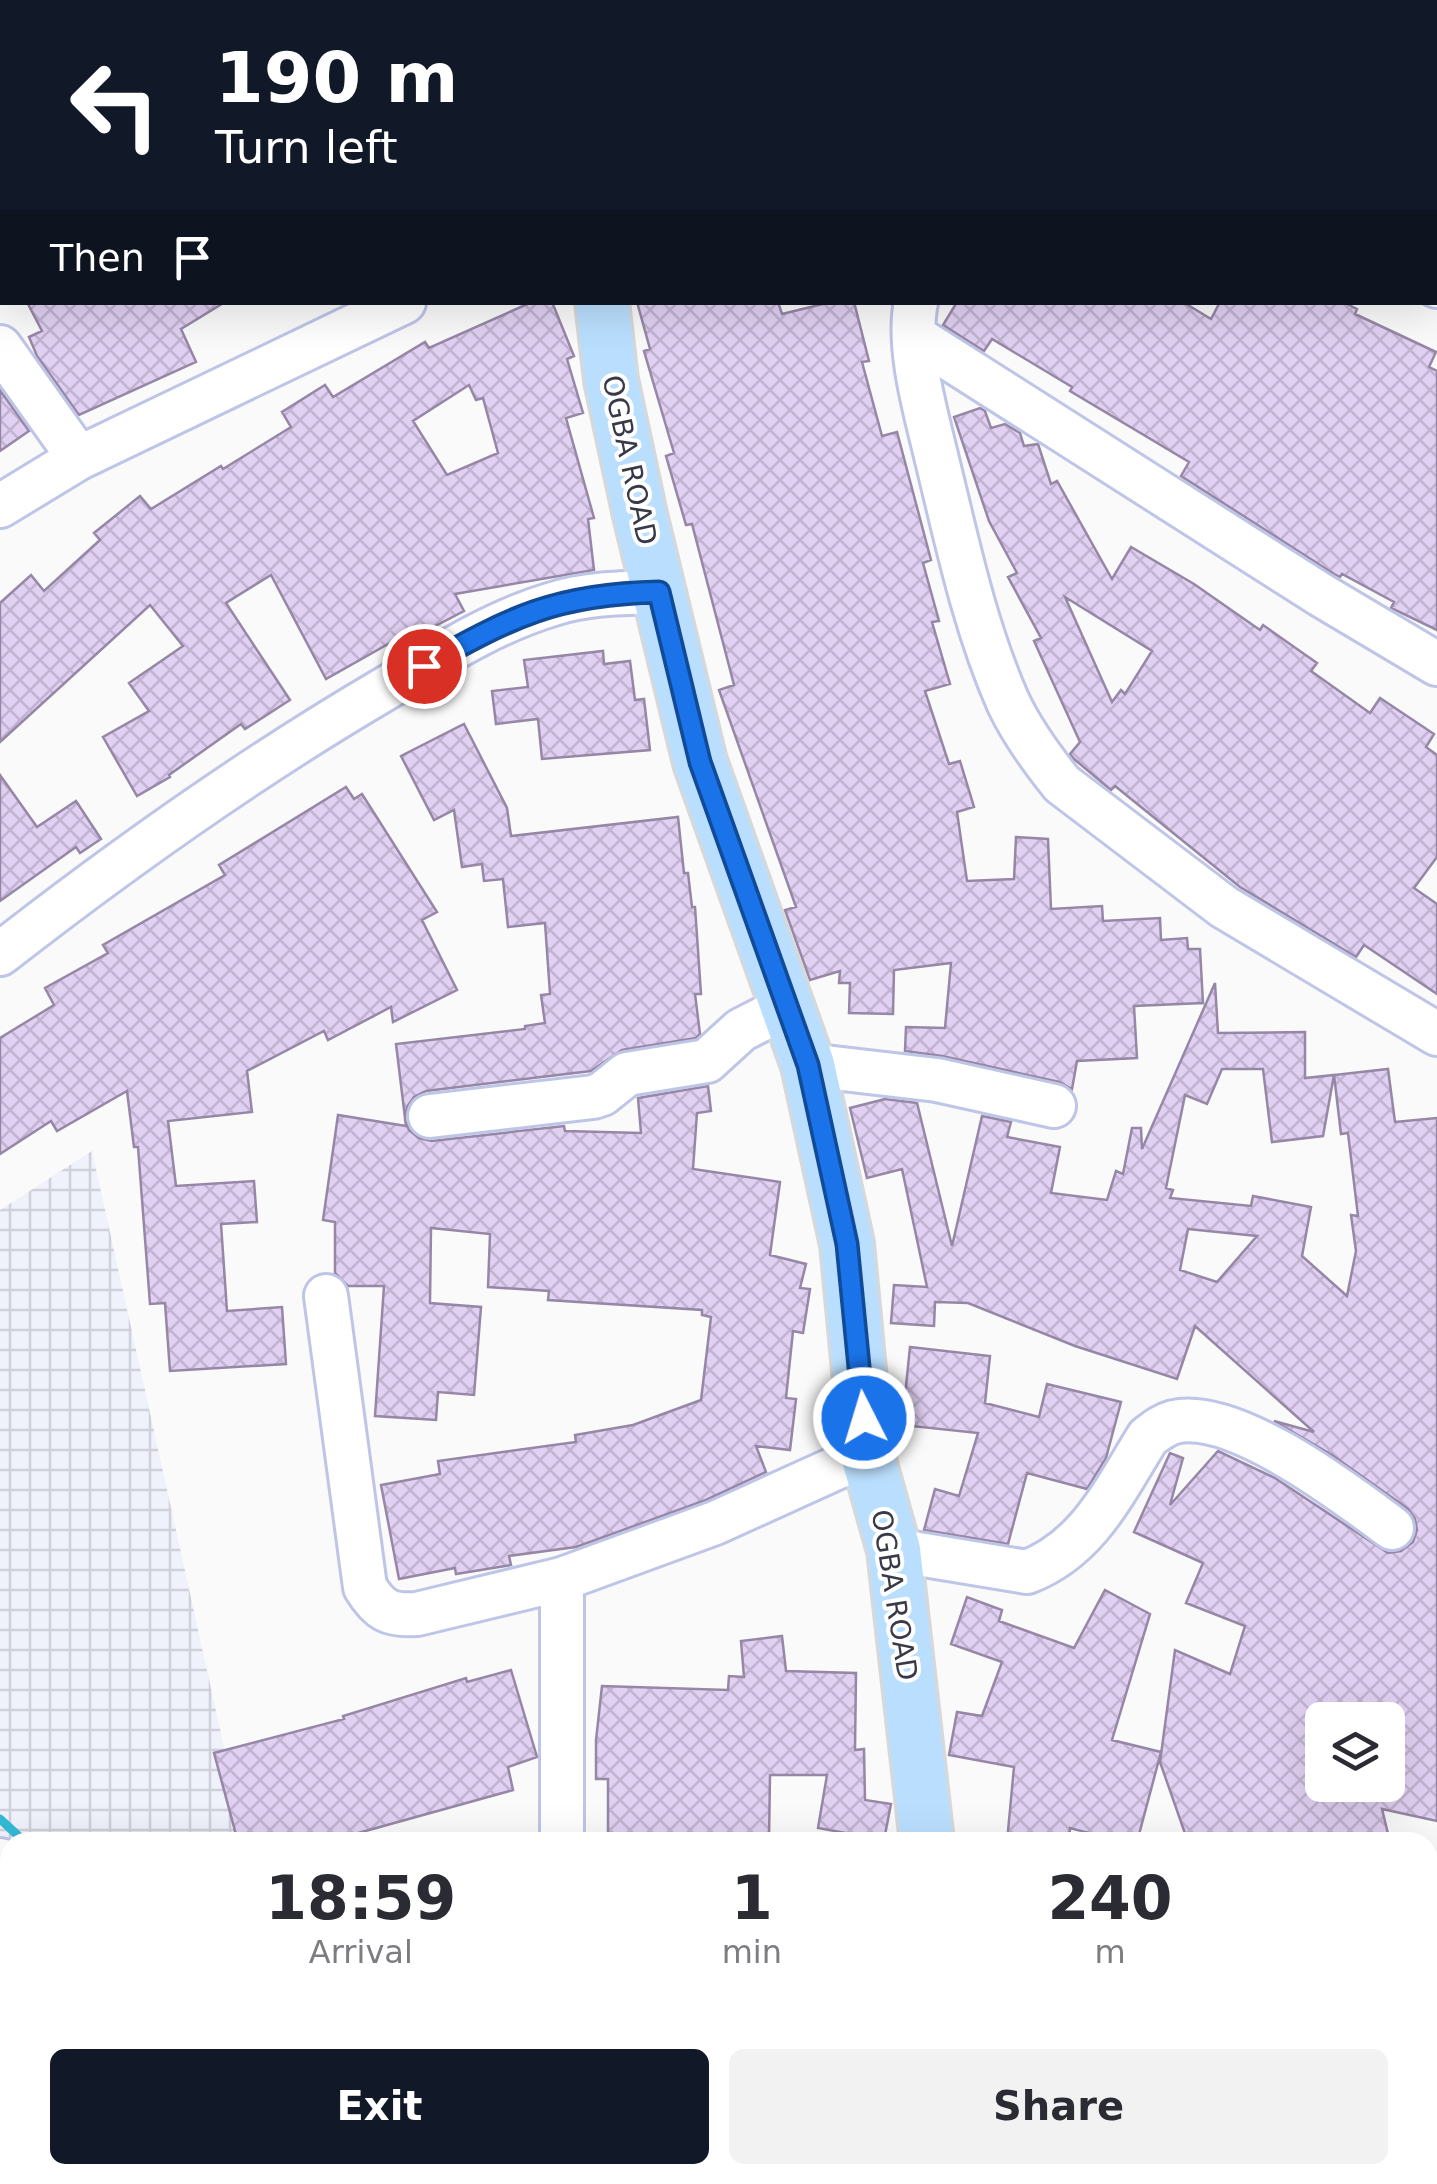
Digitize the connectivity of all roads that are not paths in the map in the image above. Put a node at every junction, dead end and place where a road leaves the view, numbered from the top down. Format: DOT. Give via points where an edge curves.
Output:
graph roads {
  1 [pos="396,305"];
  2 [pos="602,305"];
  3 [pos="915,319"];
  4 [pos="0,347"];
  5 [pos="79,458"];
  6 [pos="0,506"];
  7 [pos="659,592"];
  8 [pos="1437,664"];
  9 [pos="0,954"];
  10 [pos="786,1007"];
  11 [pos="1437,1034"];
  12 [pos="808,1065"];
  13 [pos="1054,1106"];
  14 [pos="430,1116"];
  15 [pos="326,1296"];
  16 [pos="868,1454"];
  17 [pos="1392,1528"];
  18 [pos="894,1550"];
  19 [pos="562,1579"];
  20 [pos="562,1832"];
  21 [pos="926,1832"];
  1 -- 5 [label="street"];
  2 -- 7 [label="main road, OGBA ROAD" via="611,380"];
  3 -- 8 [label="street" via="1321,595"];
  3 -- 11 [label="street" via="928,422 965,577 1007,700 1041,759 1062,784 1224,907"];
  4 -- 5 [label="street"];
  5 -- 6 [label="street"];
  7 -- 9 [label="street" via="555,603 470,640 309,733"];
  7 -- 10 [label="main road, OGBA ROAD" via="700,762"];
  10 -- 12 [label="main road, OGBA ROAD"];
  10 -- 14 [label="street" via="741,1030 707,1062 627,1074 602,1094"];
  12 -- 13 [label="street" via="937,1080"];
  12 -- 16 [label="main road, OGBA ROAD" via="847,1244"];
  15 -- 19 [label="street" via="365,1586 377,1608 396,1616 417,1614"];
  16 -- 18 [label="main road, OGBA ROAD"];
  16 -- 19 [label="street" via="715,1522"];
  17 -- 18 [label="street" via="1313,1471 1224,1426 1177,1421 1148,1437 1089,1529 1047,1564 1026,1572"];
  18 -- 21 [label="main road, OGBA ROAD"];
  19 -- 20 [label="street"];
}
